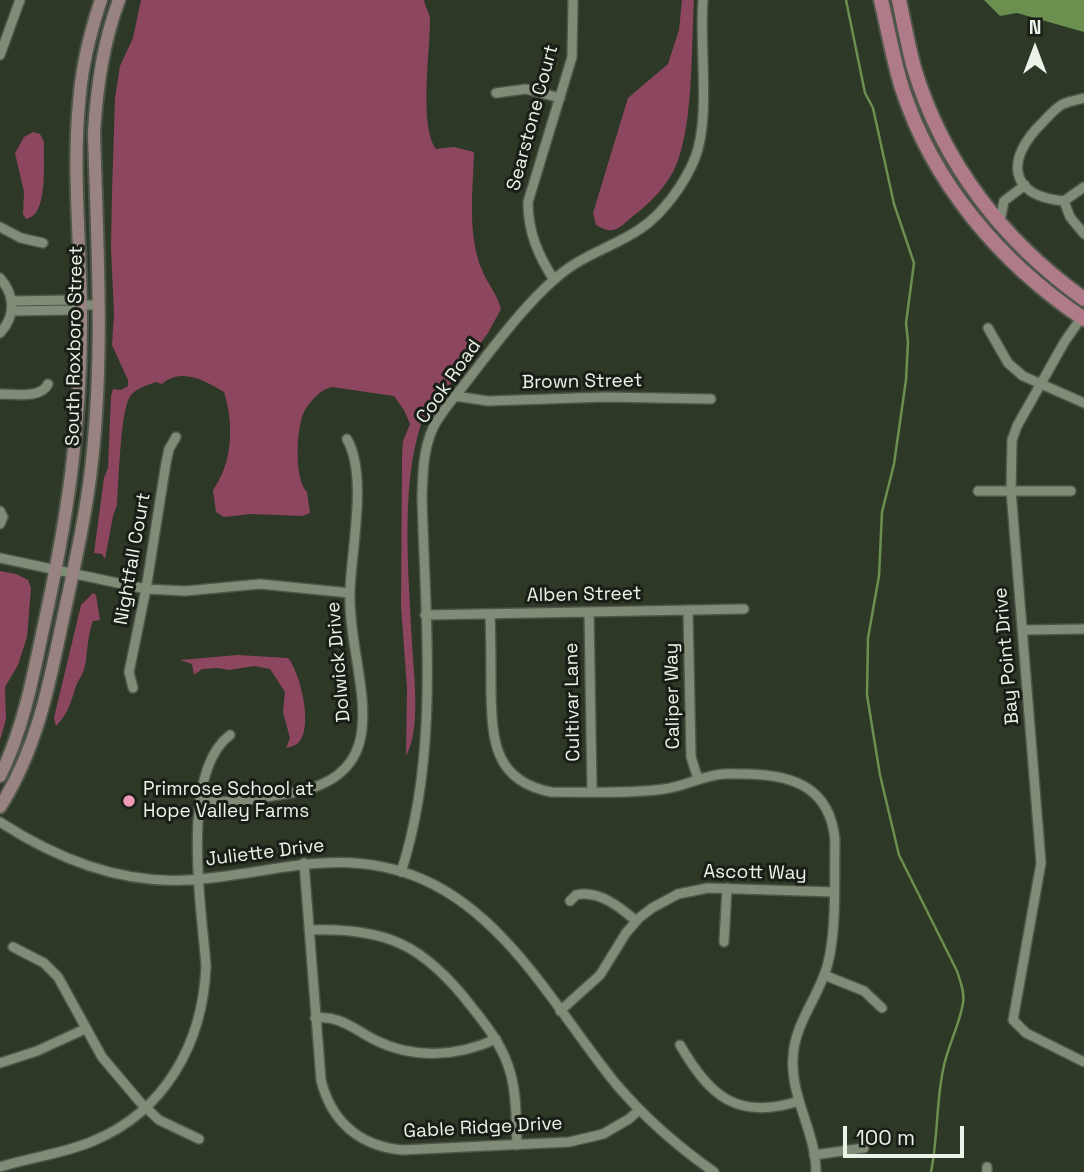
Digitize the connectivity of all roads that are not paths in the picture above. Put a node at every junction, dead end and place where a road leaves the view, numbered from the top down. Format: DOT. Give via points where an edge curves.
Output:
graph roads {
  1 [pos="20,0"];
  2 [pos="101,0"];
  3 [pos="120,0"];
  4 [pos="573,0"];
  5 [pos="703,0"];
  6 [pos="881,0"];
  7 [pos="899,0"];
  8 [pos="0,55"];
  9 [pos="496,93"];
  10 [pos="560,98"];
  11 [pos="1084,98"];
  12 [pos="1025,185"];
  13 [pos="1084,187"];
  14 [pos="979,199"];
  15 [pos="1004,201"];
  16 [pos="1064,201"];
  17 [pos="1000,225"];
  18 [pos="0,227"];
  19 [pos="1084,234"];
  20 [pos="43,243"];
  21 [pos="0,278"];
  22 [pos="554,280"];
  23 [pos="1084,299"];
  24 [pos="79,305"];
  25 [pos="97,305"];
  26 [pos="12,306"];
  27 [pos="1083,316"];
  28 [pos="988,328"];
  29 [pos="0,333"];
  30 [pos="48,384"];
  31 [pos="1040,384"];
  32 [pos="0,394"];
  33 [pos="455,396"];
  34 [pos="710,399"];
  35 [pos="1084,402"];
  36 [pos="176,437"];
  37 [pos="347,439"];
  38 [pos="978,491"];
  39 [pos="1011,491"];
  40 [pos="1071,491"];
  41 [pos="0,511"];
  42 [pos="0,524"];
  43 [pos="0,558"];
  44 [pos="57,570"];
  45 [pos="73,573"];
  46 [pos="146,589"];
  47 [pos="350,593"];
  48 [pos="744,609"];
  49 [pos="688,610"];
  50 [pos="589,612"];
  51 [pos="490,614"];
  52 [pos="425,615"];
  53 [pos="1084,629"];
  54 [pos="1022,630"];
  55 [pos="133,688"];
  56 [pos="230,735"];
  57 [pos="0,776"];
  58 [pos="698,779"];
  59 [pos="592,792"];
  60 [pos="200,801"];
  61 [pos="0,807"];
  62 [pos="0,822"];
  63 [pos="304,863"];
  64 [pos="401,872"];
  65 [pos="199,879"];
  66 [pos="727,888"];
  67 [pos="834,892"];
  68 [pos="570,901"];
  69 [pos="636,921"];
  70 [pos="309,930"];
  71 [pos="724,942"];
  72 [pos="13,947"];
  73 [pos="824,975"];
  74 [pos="882,1008"];
  75 [pos="560,1011"];
  76 [pos="315,1018"];
  77 [pos="85,1029"];
  78 [pos="496,1039"];
  79 [pos="680,1045"];
  80 [pos="1084,1062"];
  81 [pos="0,1063"];
  82 [pos="799,1101"];
  83 [pos="145,1107"];
  84 [pos="639,1110"];
  85 [pos="199,1139"];
  86 [pos="517,1145"];
  87 [pos="864,1147"];
  88 [pos="814,1155"];
  89 [pos="0,1167"];
  90 [pos="714,1172"];
  91 [pos="816,1172"];
  1 -- 8 [label="street"];
  2 -- 24 [label="street, South Roxboro Street" via="84,62 78,113"];
  3 -- 25 [label="street, South Roxboro Street" via="107,36 96,100"];
  4 -- 10 [label="street, Searstone Court" via="572,57"];
  5 -- 22 [label="street, Cook Road" via="702,123 690,169 646,225"];
  6 -- 27 [label="main road" via="903,89 947,182 1007,258"];
  7 -- 14 [label="main road" via="927,104 952,157"];
  9 -- 10 [label="street" via="526,89"];
  10 -- 22 [label="street, Searstone Court" via="528,202 535,246"];
  11 -- 12 [label="street" via="1062,105 1022,145 1017,162"];
  12 -- 15 [label="street"];
  12 -- 16 [label="street" via="1047,199"];
  13 -- 16 [label="street"];
  14 -- 15 [label="street"];
  14 -- 17 [label="main road"];
  15 -- 17 [label="street"];
  16 -- 19 [label="street"];
  17 -- 23 [label="main road" via="1034,260"];
  18 -- 20 [label="street" via="21,239"];
  21 -- 26 [label="street" via="9,289"];
  22 -- 33 [label="street, Cook Road"];
  24 -- 25 [label="street"];
  24 -- 26 [label="street" via="73,310"];
  24 -- 44 [label="street, South Roxboro Street" via="76,443"];
  25 -- 45 [label="street, South Roxboro Street" via="92,461"];
  26 -- 29 [label="street"];
  27 -- 31 [label="street, Bay Point Drive"];
  28 -- 31 [label="street" via="1007,363"];
  30 -- 32 [label="street" via="33,394"];
  31 -- 35 [label="street"];
  31 -- 39 [label="street, Bay Point Drive" via="1012,440"];
  33 -- 34 [label="street, Brown Street" via="488,401"];
  33 -- 52 [label="street, Cook Road" via="433,429 425,454"];
  36 -- 46 [label="street, Nightfall Court" via="166,463"];
  37 -- 47 [label="street, Dolwick Drive" via="355,464 357,523"];
  38 -- 39 [label="street"];
  39 -- 40 [label="street"];
  39 -- 54 [label="street, Bay Point Drive"];
  41 -- 42 [label="street"];
  43 -- 44 [label="street"];
  44 -- 45 [label="street"];
  44 -- 57 [label="street, South Roxboro Street" via="26,705"];
  45 -- 46 [label="street"];
  45 -- 61 [label="street, South Roxboro Street" via="34,738"];
  46 -- 47 [label="street" via="185,591 260,584"];
  46 -- 55 [label="street, Nightfall Court" via="129,672"];
  47 -- 60 [label="street, Dolwick Drive" via="363,719 354,759 338,777 313,789 235,803"];
  48 -- 49 [label="street, Alben Street"];
  49 -- 50 [label="street, Alben Street"];
  49 -- 58 [label="street, Caliper Way" via="691,757"];
  50 -- 51 [label="street, Alben Street"];
  50 -- 59 [label="street, Cultivar Lane"];
  51 -- 52 [label="street, Alben Street"];
  51 -- 59 [label="street" via="492,729 503,763 519,781 539,790"];
  52 -- 64 [label="street, Cook Road" via="425,743 414,828"];
  53 -- 54 [label="street"];
  54 -- 80 [label="street, Bay Point Drive" via="1041,863 1013,1020 1026,1033"];
  56 -- 60 [label="street" via="210,763"];
  58 -- 59 [label="street" via="662,790"];
  58 -- 67 [label="street" via="717,774 769,775 792,779 814,792 834,823"];
  60 -- 65 [label="street"];
  62 -- 65 [label="street, Juliette Drive" via="41,848 104,872"];
  63 -- 64 [label="street, Juliette Drive" via="348,862"];
  63 -- 65 [label="street, Juliette Drive"];
  63 -- 70 [label="street, Gable Ridge Drive"];
  64 -- 75 [label="street, Juliette Drive" via="441,888 476,911 507,942"];
  65 -- 83 [label="street" via="206,966 203,1006 182,1063"];
  66 -- 67 [label="street, Ascott Way"];
  66 -- 69 [label="street, Ascott Way" via="678,894"];
  66 -- 71 [label="street"];
  67 -- 73 [label="street" via="831,948"];
  68 -- 69 [label="street" via="576,895 590,894 612,902"];
  69 -- 75 [label="street, Ascott Way" via="600,975"];
  70 -- 76 [label="street, Gable Ridge Drive"];
  70 -- 78 [label="street" via="359,931 408,947 452,981"];
  72 -- 77 [label="street" via="44,963 58,977"];
  73 -- 74 [label="street" via="864,991"];
  73 -- 82 [label="street" via="794,1042 792,1070"];
  75 -- 84 [label="street, Juliette Drive"];
  76 -- 78 [label="street" via="337,1018 378,1041 423,1054 454,1052"];
  76 -- 86 [label="street, Gable Ridge Drive" via="324,1092 335,1115 353,1134 376,1146 402,1150"];
  77 -- 81 [label="street"];
  77 -- 83 [label="street" via="102,1058"];
  78 -- 86 [label="street" via="512,1076"];
  79 -- 82 [label="street" via="699,1076 727,1099 766,1109"];
  82 -- 88 [label="street"];
  83 -- 85 [label="street" via="159,1120"];
  83 -- 89 [label="street" via="94,1141"];
  84 -- 86 [label="street, Gable Ridge Drive" via="616,1128 587,1139"];
  84 -- 90 [label="street, Juliette Drive"];
  87 -- 88 [label="street"];
  88 -- 91 [label="street"];
}
